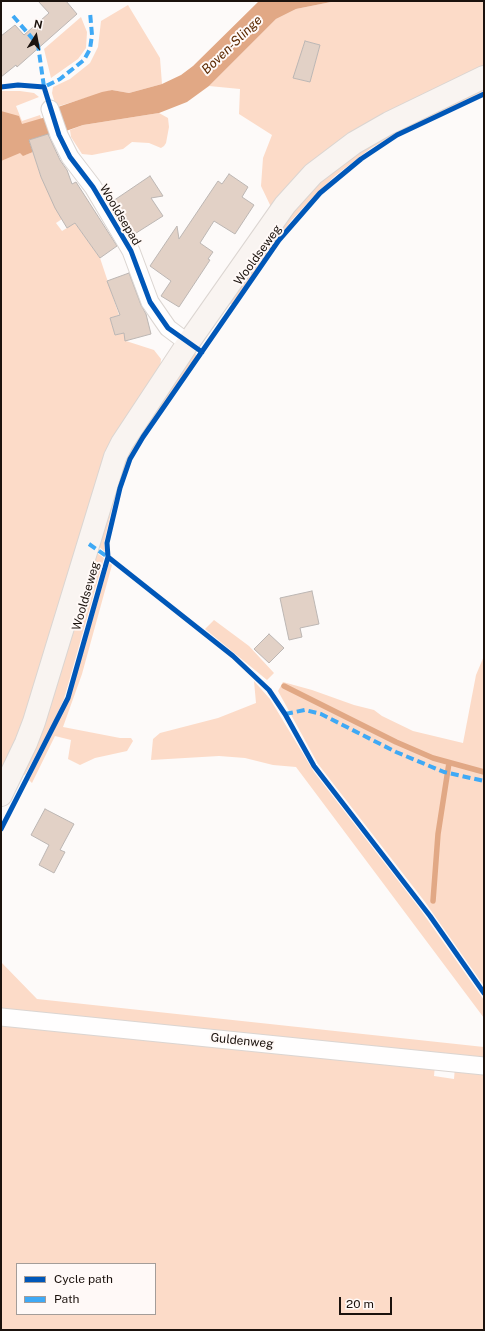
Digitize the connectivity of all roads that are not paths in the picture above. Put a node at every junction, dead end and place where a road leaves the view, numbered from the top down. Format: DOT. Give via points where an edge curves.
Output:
graph roads {
  1 [pos="484,77"];
  2 [pos="50,109"];
  3 [pos="188,343"];
  4 [pos="1,795"];
  5 [pos="1,1017"];
  6 [pos="484,1066"];
  1 -- 3 [label="main road, Wooldseweg" via="366,136 314,174 285,205"];
  2 -- 3 [label="street, Wooldsepad" via="70,157 93,187 131,251 150,302 168,328"];
  3 -- 4 [label="main road, Wooldseweg" via="115,457 34,722"];
  5 -- 6 [label="street, Guldenweg"];
}
